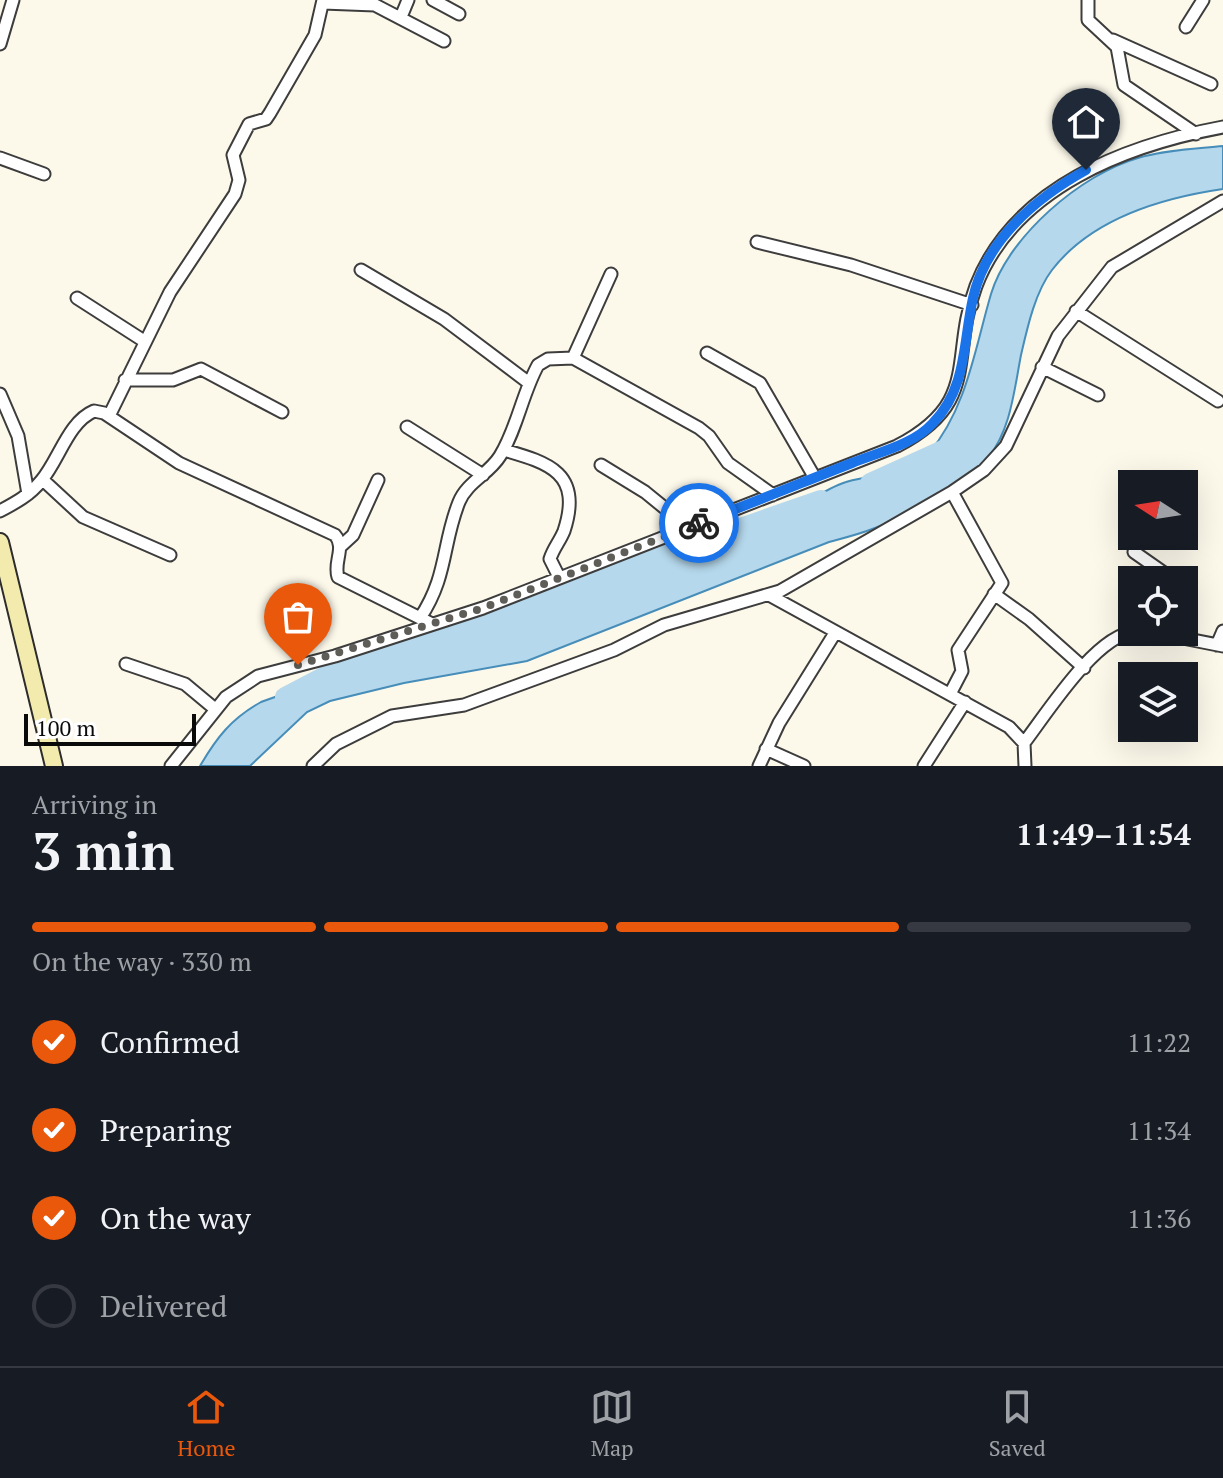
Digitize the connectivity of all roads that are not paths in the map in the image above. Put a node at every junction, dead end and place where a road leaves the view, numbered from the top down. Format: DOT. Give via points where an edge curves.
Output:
graph roads {
  1 [pos="13,0"];
  2 [pos="408,0"];
  3 [pos="433,0"];
  4 [pos="1088,0"];
  5 [pos="1203,0"];
  6 [pos="323,2"];
  7 [pos="459,14"];
  8 [pos="401,17"];
  9 [pos="3,24"];
  10 [pos="1186,27"];
  11 [pos="1113,39"];
  12 [pos="444,41"];
  13 [pos="0,44"];
  14 [pos="1211,84"];
  15 [pos="1223,127"];
  16 [pos="1196,134"];
  17 [pos="0,158"];
  18 [pos="44,174"];
  19 [pos="1223,201"];
  20 [pos="757,242"];
  21 [pos="361,270"];
  22 [pos="611,274"];
  23 [pos="77,298"];
  24 [pos="972,305"];
  25 [pos="1076,311"];
  26 [pos="144,341"];
  27 [pos="707,353"];
  28 [pos="573,358"];
  29 [pos="1042,367"];
  30 [pos="125,380"];
  31 [pos="529,383"];
  32 [pos="0,394"];
  33 [pos="1098,395"];
  34 [pos="1218,401"];
  35 [pos="282,412"];
  36 [pos="109,416"];
  37 [pos="407,427"];
  38 [pos="504,450"];
  39 [pos="601,465"];
  40 [pos="483,475"];
  41 [pos="815,478"];
  42 [pos="43,480"];
  43 [pos="378,480"];
  44 [pos="952,492"];
  45 [pos="28,494"];
  46 [pos="773,495"];
  47 [pos="0,511"];
  48 [pos="688,527"];
  49 [pos="1,547"];
  50 [pos="340,547"];
  51 [pos="1134,552"];
  52 [pos="170,555"];
  53 [pos="1154,566"];
  54 [pos="559,577"];
  55 [pos="994,594"];
  56 [pos="769,595"];
  57 [pos="420,618"];
  58 [pos="432,624"];
  59 [pos="1223,631"];
  60 [pos="835,633"];
  61 [pos="1118,638"];
  62 [pos="1198,641"];
  63 [pos="1220,645"];
  64 [pos="126,664"];
  65 [pos="1084,668"];
  66 [pos="950,694"];
  67 [pos="965,702"];
  68 [pos="215,709"];
  69 [pos="1024,743"];
  70 [pos="766,749"];
  71 [pos="54,766"];
  72 [pos="171,766"];
  73 [pos="313,766"];
  74 [pos="759,766"];
  75 [pos="804,766"];
  76 [pos="924,766"];
  77 [pos="1025,766"];
  1 -- 9 [label="street"];
  2 -- 8 [label="street"];
  3 -- 7 [label="street"];
  4 -- 11 [label="street" via="1088,20"];
  5 -- 10 [label="street"];
  6 -- 8 [label="street" via="375,5"];
  6 -- 26 [label="street" via="315,35 266,119 249,124 233,155 239,180 235,194 195,250"];
  8 -- 12 [label="street"];
  9 -- 13 [label="street"];
  11 -- 14 [label="street"];
  11 -- 16 [label="street" via="1124,85"];
  15 -- 16 [label="street"];
  16 -- 24 [label="street" via="1086,170 1043,197 999,243"];
  17 -- 18 [label="street"];
  19 -- 25 [label="street" via="1120,259"];
  20 -- 24 [label="street" via="851,265"];
  21 -- 31 [label="street" via="444,319"];
  22 -- 28 [label="street"];
  23 -- 26 [label="street"];
  24 -- 41 [label="street" via="959,379 936,421 897,446"];
  25 -- 29 [label="street"];
  25 -- 34 [label="street"];
  26 -- 30 [label="street"];
  27 -- 41 [label="street" via="760,383"];
  28 -- 31 [label="street" via="543,360"];
  28 -- 46 [label="street" via="699,428 728,463"];
  29 -- 33 [label="street"];
  29 -- 44 [label="street" via="1006,446 984,470"];
  30 -- 35 [label="street" via="173,380 201,369"];
  30 -- 36 [label="street"];
  31 -- 38 [label="street"];
  32 -- 45 [label="street" via="18,436"];
  36 -- 42 [label="street" via="94,411 77,422"];
  36 -- 50 [label="street" via="179,463 335,535"];
  37 -- 40 [label="street"];
  38 -- 40 [label="street"];
  38 -- 54 [label="street" via="543,461 564,480 569,497 565,528 550,559"];
  39 -- 48 [label="street"];
  40 -- 57 [label="street" via="460,499 438,587"];
  41 -- 46 [label="street"];
  42 -- 45 [label="street"];
  42 -- 52 [label="street" via="83,517"];
  43 -- 50 [label="street" via="353,535"];
  44 -- 55 [label="street" via="1001,578"];
  44 -- 56 [label="street"];
  45 -- 47 [label="street"];
  46 -- 48 [label="street"];
  48 -- 54 [label="street"];
  49 -- 71 [label="main road"];
  50 -- 57 [label="street" via="338,577"];
  51 -- 53 [label="street"];
  54 -- 58 [label="street"];
  55 -- 65 [label="street"];
  55 -- 66 [label="street" via="958,650 962,671"];
  56 -- 60 [label="street"];
  56 -- 73 [label="street" via="664,625 614,650 464,705 392,716 336,744"];
  57 -- 58 [label="street"];
  58 -- 68 [label="street" via="258,676"];
  59 -- 63 [label="street"];
  60 -- 66 [label="street"];
  60 -- 70 [label="street"];
  61 -- 65 [label="street"];
  62 -- 63 [label="street"];
  64 -- 68 [label="street" via="185,684"];
  65 -- 69 [label="street"];
  66 -- 67 [label="street"];
  67 -- 69 [label="street" via="1009,727"];
  67 -- 76 [label="street"];
  68 -- 72 [label="street"];
  69 -- 77 [label="street"];
  70 -- 74 [label="street"];
  70 -- 75 [label="street"];
}
